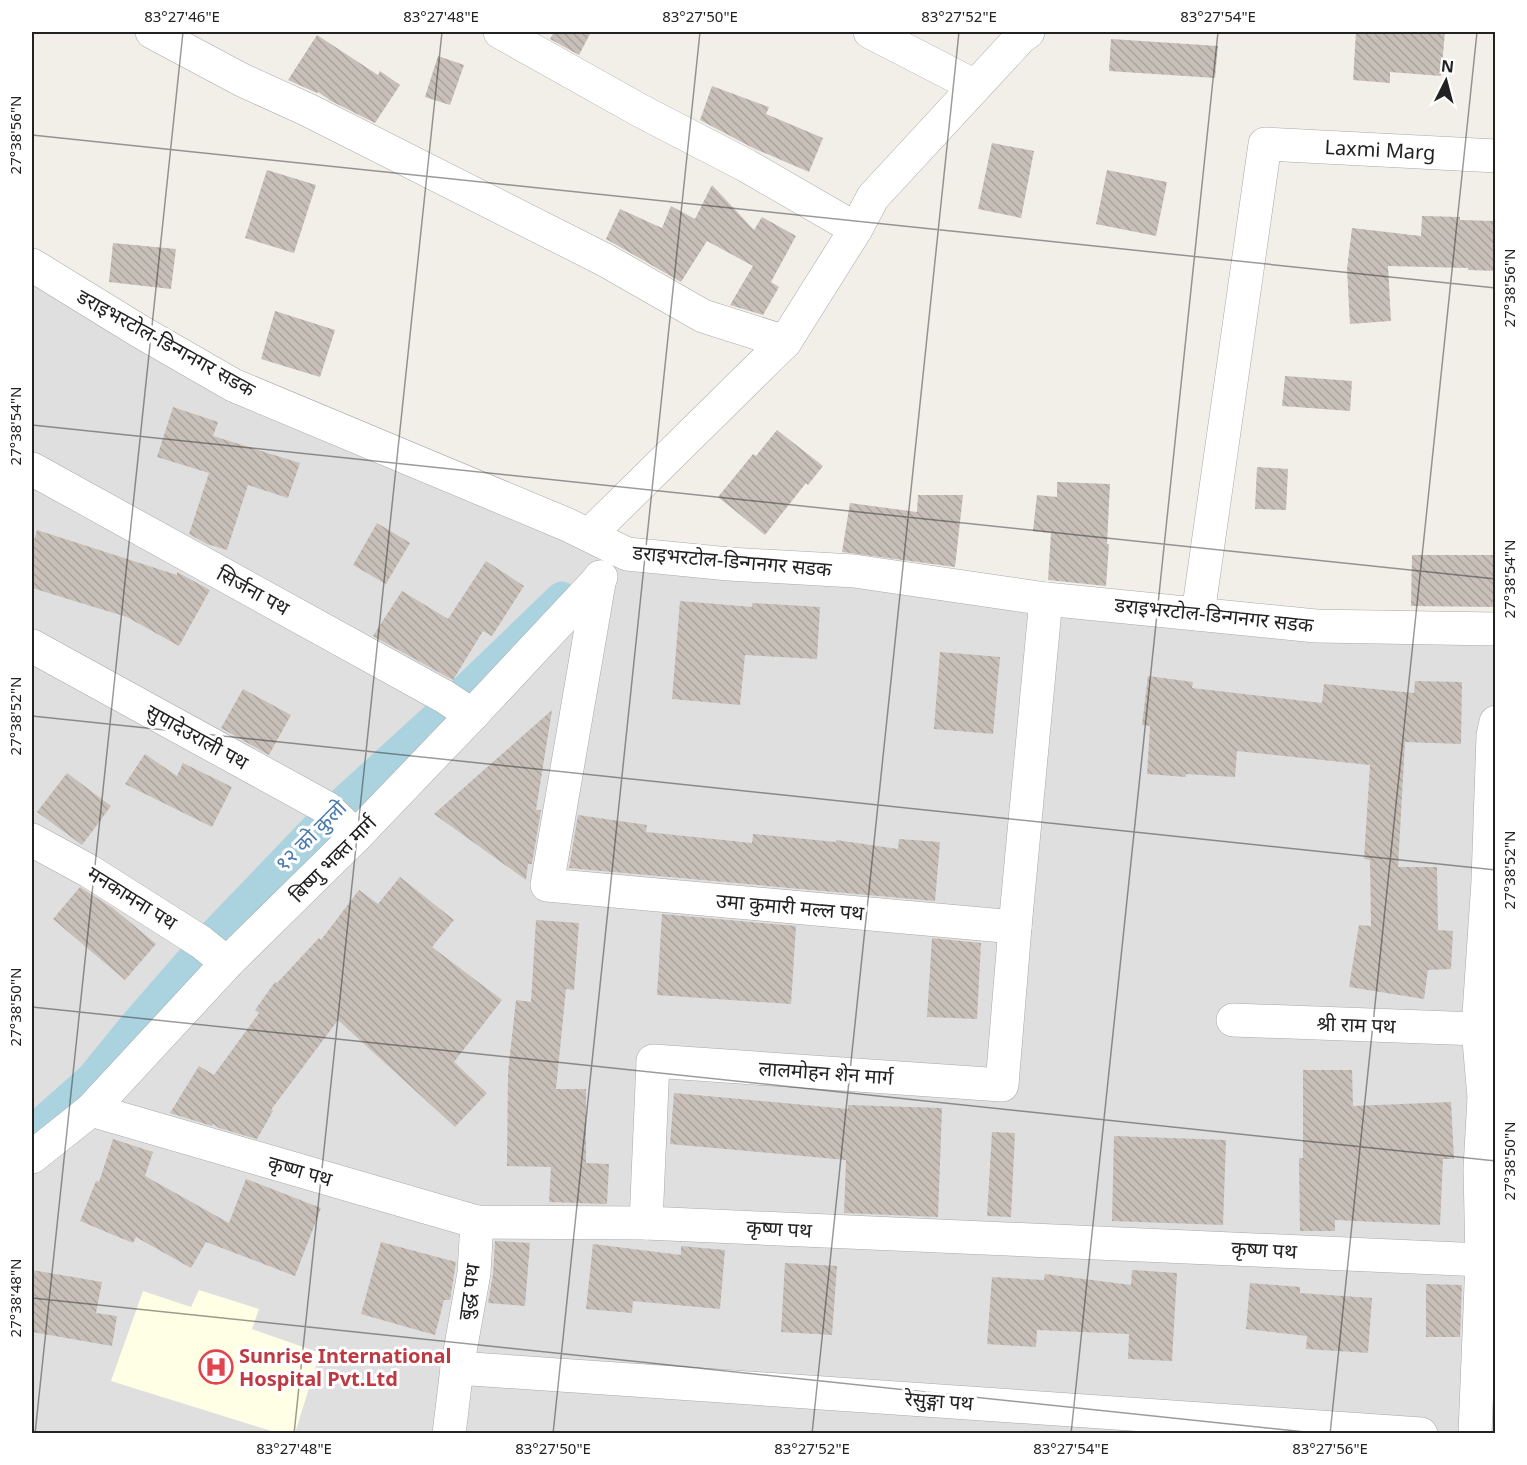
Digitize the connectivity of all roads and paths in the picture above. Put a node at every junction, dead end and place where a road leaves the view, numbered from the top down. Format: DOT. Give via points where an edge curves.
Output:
graph roads {
  1 [pos="152,32"];
  2 [pos="500,32"];
  3 [pos="870,32"];
  4 [pos="1028,32"];
  5 [pos="975,86"];
  6 [pos="1496,156"];
  7 [pos="856,229"];
  8 [pos="32,265"];
  9 [pos="785,342"];
  10 [pos="32,470"];
  11 [pos="589,535"];
  12 [pos="627,554"];
  13 [pos="600,577"];
  14 [pos="1046,599"];
  15 [pos="1198,614"];
  16 [pos="1496,629"];
  17 [pos="32,646"];
  18 [pos="458,706"];
  19 [pos="1496,722"];
  20 [pos="356,836"];
  21 [pos="32,840"];
  22 [pos="1015,927"];
  23 [pos="1489,957"];
  24 [pos="227,963"];
  25 [pos="1233,1020"];
  26 [pos="1478,1029"];
  27 [pos="1490,1097"];
  28 [pos="91,1110"];
  29 [pos="32,1157"];
  30 [pos="477,1222"];
  31 [pos="646,1223"];
  32 [pos="1482,1260"];
  33 [pos="1488,1316"];
  34 [pos="457,1368"];
  35 [pos="1482,1424"];
  36 [pos="448,1434"];
  37 [pos="1421,1434"];
  1 -- 9 [label="street" via="605,260 703,316"];
  2 -- 7 [label="street"];
  3 -- 5 [label="street"];
  4 -- 5 [label="street"];
  5 -- 7 [label="street" via="873,197"];
  6 -- 15 [label="street, Laxmi Marg" via="1265,144"];
  7 -- 9 [label="street"];
  8 -- 11 [label="street, डराइभरटोल-डिन्गनगर सडक" via="233,385"];
  9 -- 11 [label="street"];
  10 -- 18 [label="street, सिर्जना पथ"];
  11 -- 12 [label="street, डराइभरटोल-डिन्गनगर सडक"];
  12 -- 13 [label="street, बिष्णु भक्त मार्ग"];
  12 -- 14 [label="street, डराइभरटोल-डिन्गनगर सडक" via="854,571"];
  13 -- 18 [label="street, बिष्णु भक्त मार्ग"];
  13 -- 22 [label="street, उमा कुमारी मल्ल पथ" via="547,885"];
  14 -- 15 [label="street, डराइभरटोल-डिन्गनगर सडक"];
  14 -- 22 [label="street"];
  15 -- 16 [label="street, डराइभरटोल-डिन्गनगर सडक" via="1316,626"];
  17 -- 20 [label="street, सुपादेउराली पथ" via="327,808"];
  18 -- 20 [label="street, बिष्णु भक्त मार्ग"];
  19 -- 23 [label="street" via="1488,881"];
  20 -- 24 [label="street, बिष्णु भक्त मार्ग"];
  21 -- 24 [label="street, मनकामना पथ" via="89,871 201,942"];
  22 -- 31 [label="street, लालमोहन शेन मार्ग" via="1002,1085 653,1061"];
  23 -- 26 [label="street"];
  24 -- 28 [label="street, बिष्णु भक्त मार्ग"];
  25 -- 26 [label="street, श्री राम पथ"];
  26 -- 27 [label="street"];
  27 -- 32 [label="street" via="1480,1169"];
  28 -- 29 [label="street, बिष्णु भक्त मार्ग"];
  28 -- 30 [label="street, कृष्ण पथ"];
  30 -- 31 [label="street, कृष्ण पथ"];
  30 -- 34 [label="street, बुद्ध पथ" via="474,1273"];
  31 -- 32 [label="street, कृष्ण पथ"];
  32 -- 33 [label="street"];
  33 -- 35 [label="street"];
  34 -- 36 [label="street, बुद्ध पथ"];
  34 -- 37 [label="street, रेसुङ्गा पथ"];
}
